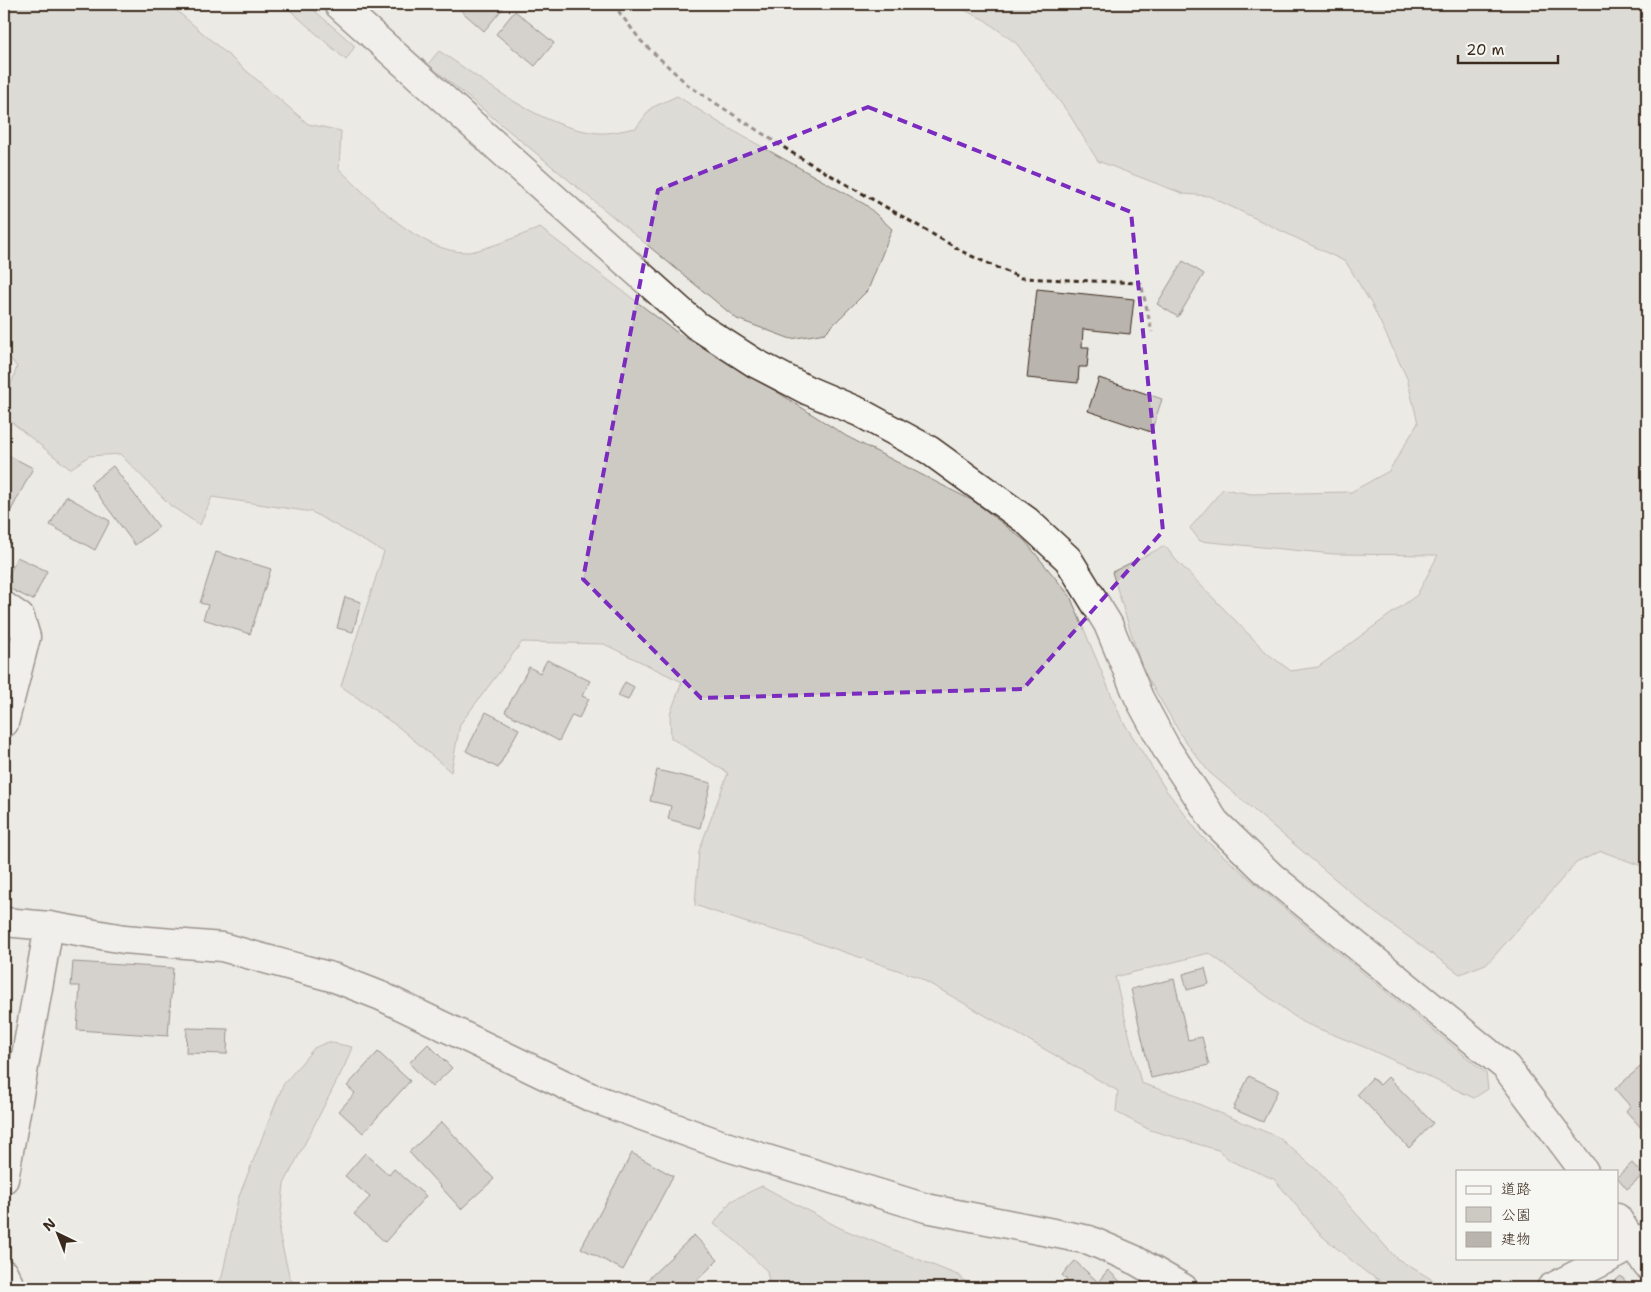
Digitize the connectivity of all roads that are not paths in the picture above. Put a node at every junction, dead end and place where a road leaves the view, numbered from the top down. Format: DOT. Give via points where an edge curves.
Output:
graph roads {
  1 [pos="338,4"];
  2 [pos="4,606"];
  3 [pos="4,723"];
  4 [pos="4,922"];
  5 [pos="49,926"];
  6 [pos="1583,1170"];
  7 [pos="4,1179"];
  8 [pos="1618,1220"];
  9 [pos="1637,1250"];
  10 [pos="1605,1260"];
  11 [pos="4,1274"];
  12 [pos="11,1288"];
  13 [pos="1183,1288"];
  14 [pos="1551,1288"];
  1 -- 6 [label="main road" via="696,325 806,390 859,412 929,450 1027,521 1068,559 1108,624 1139,698 1166,748 1215,822 1271,876 1506,1067"];
  2 -- 3 [label="main road" via="20,617 26,637"];
  4 -- 5 [label="main road"];
  5 -- 7 [label="main road"];
  5 -- 13 [label="main road" via="124,938 222,947 335,978 380,996 590,1097 691,1134 926,1208 1089,1240 1133,1259"];
  8 -- 9 [label="main road"];
  10 -- 14 [label="main road"];
  11 -- 12 [label="main road"];
}
